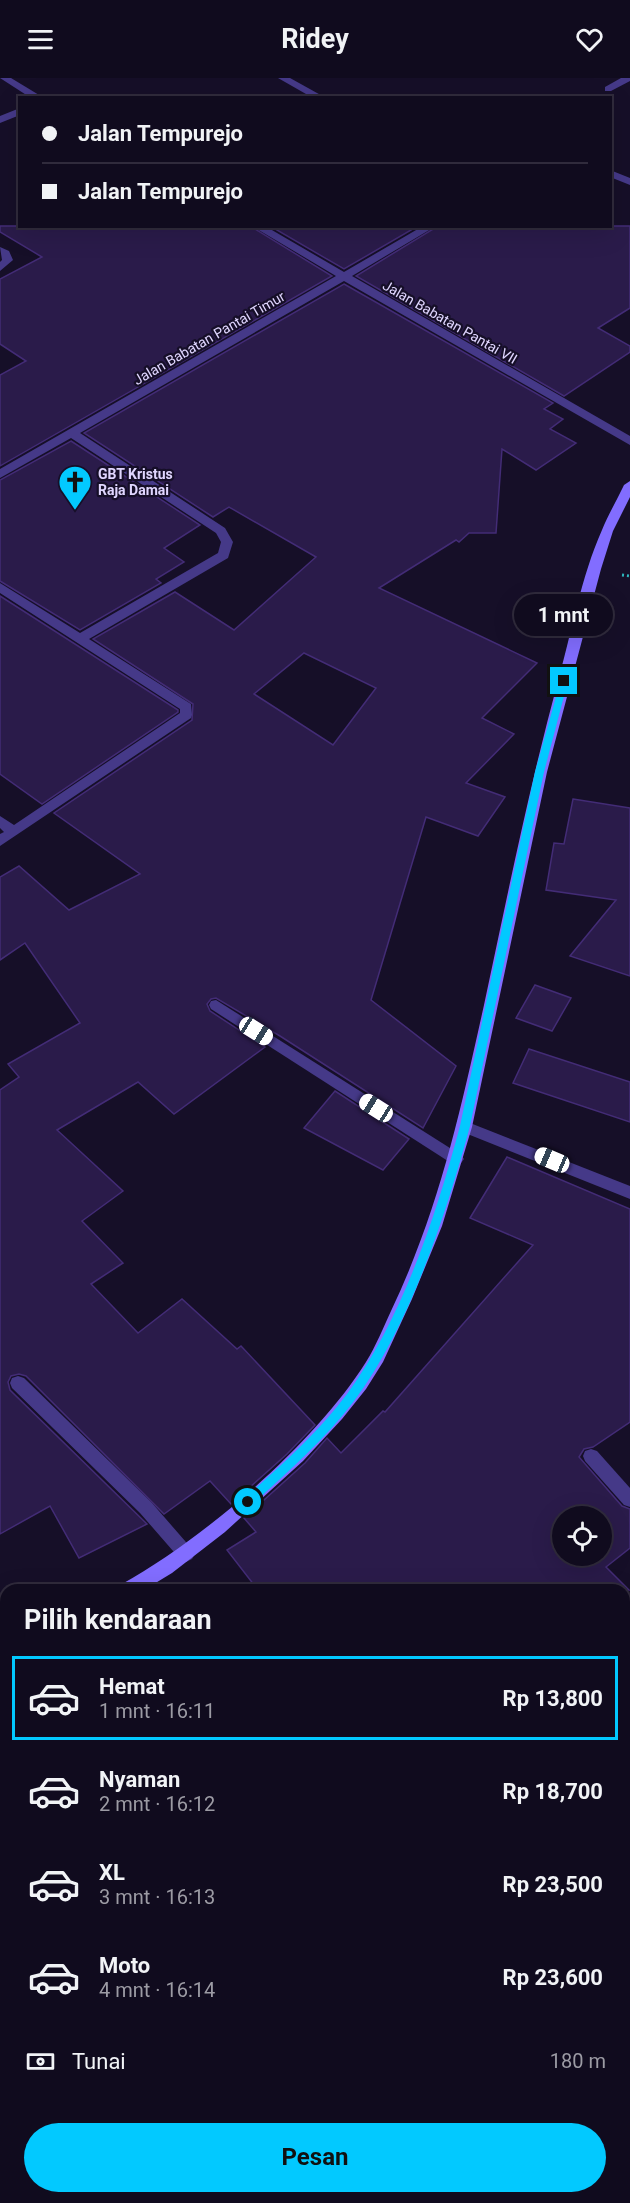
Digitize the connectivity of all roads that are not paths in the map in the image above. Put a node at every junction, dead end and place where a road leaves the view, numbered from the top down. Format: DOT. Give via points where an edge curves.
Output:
graph roads {
  1 [pos="4,78"];
  2 [pos="284,78"];
  3 [pos="628,78"];
  4 [pos="608,89"];
  5 [pos="36,96"];
  6 [pos="317,96"];
  7 [pos="18,112"];
  8 [pos="0,120"];
  9 [pos="612,174"];
  10 [pos="630,182"];
  11 [pos="260,228"];
  12 [pos="428,228"];
  13 [pos="0,250"];
  14 [pos="0,268"];
  15 [pos="344,278"];
  16 [pos="72,433"];
  17 [pos="630,441"];
  18 [pos="0,474"];
  19 [pos="630,485"];
  20 [pos="0,587"];
  21 [pos="80,639"];
  22 [pos="0,821"];
  23 [pos="13,832"];
  24 [pos="0,841"];
  25 [pos="216,1005"];
  26 [pos="465,1126"];
  27 [pos="456,1159"];
  28 [pos="630,1193"];
  29 [pos="18,1383"];
  30 [pos="591,1456"];
  31 [pos="630,1500"];
  32 [pos="186,1554"];
  33 [pos="138,1584"];
  1 -- 5 [label="street"];
  2 -- 6 [label="street"];
  3 -- 4 [label="street"];
  7 -- 8 [label="street"];
  9 -- 10 [label="street"];
  11 -- 15 [label="street, Jalan Babatan Pantai VII"];
  12 -- 15 [label="street, Jalan Babatan Pantai Timur"];
  13 -- 14 [label="street" via="8,260"];
  15 -- 16 [label="street, Jalan Babatan Pantai Timur"];
  15 -- 17 [label="street, Jalan Babatan Pantai VII"];
  16 -- 18 [label="street, Jalan Babatan Pantai Timur"];
  16 -- 21 [label="street" via="221,531 227,542 224,555"];
  19 -- 26 [label="main road" via="607,531 595,569 540,772"];
  20 -- 21 [label="street"];
  21 -- 23 [label="street" via="186,707 186,715"];
  22 -- 23 [label="street"];
  23 -- 24 [label="street"];
  25 -- 27 [label="street"];
  26 -- 27 [label="main road"];
  26 -- 28 [label="street"];
  27 -- 32 [label="main road" via="418,1269 372,1366 349,1400 309,1445 216,1532"];
  29 -- 32 [label="street" via="146,1508"];
  30 -- 31 [label="street"];
  32 -- 33 [label="main road"];
}
